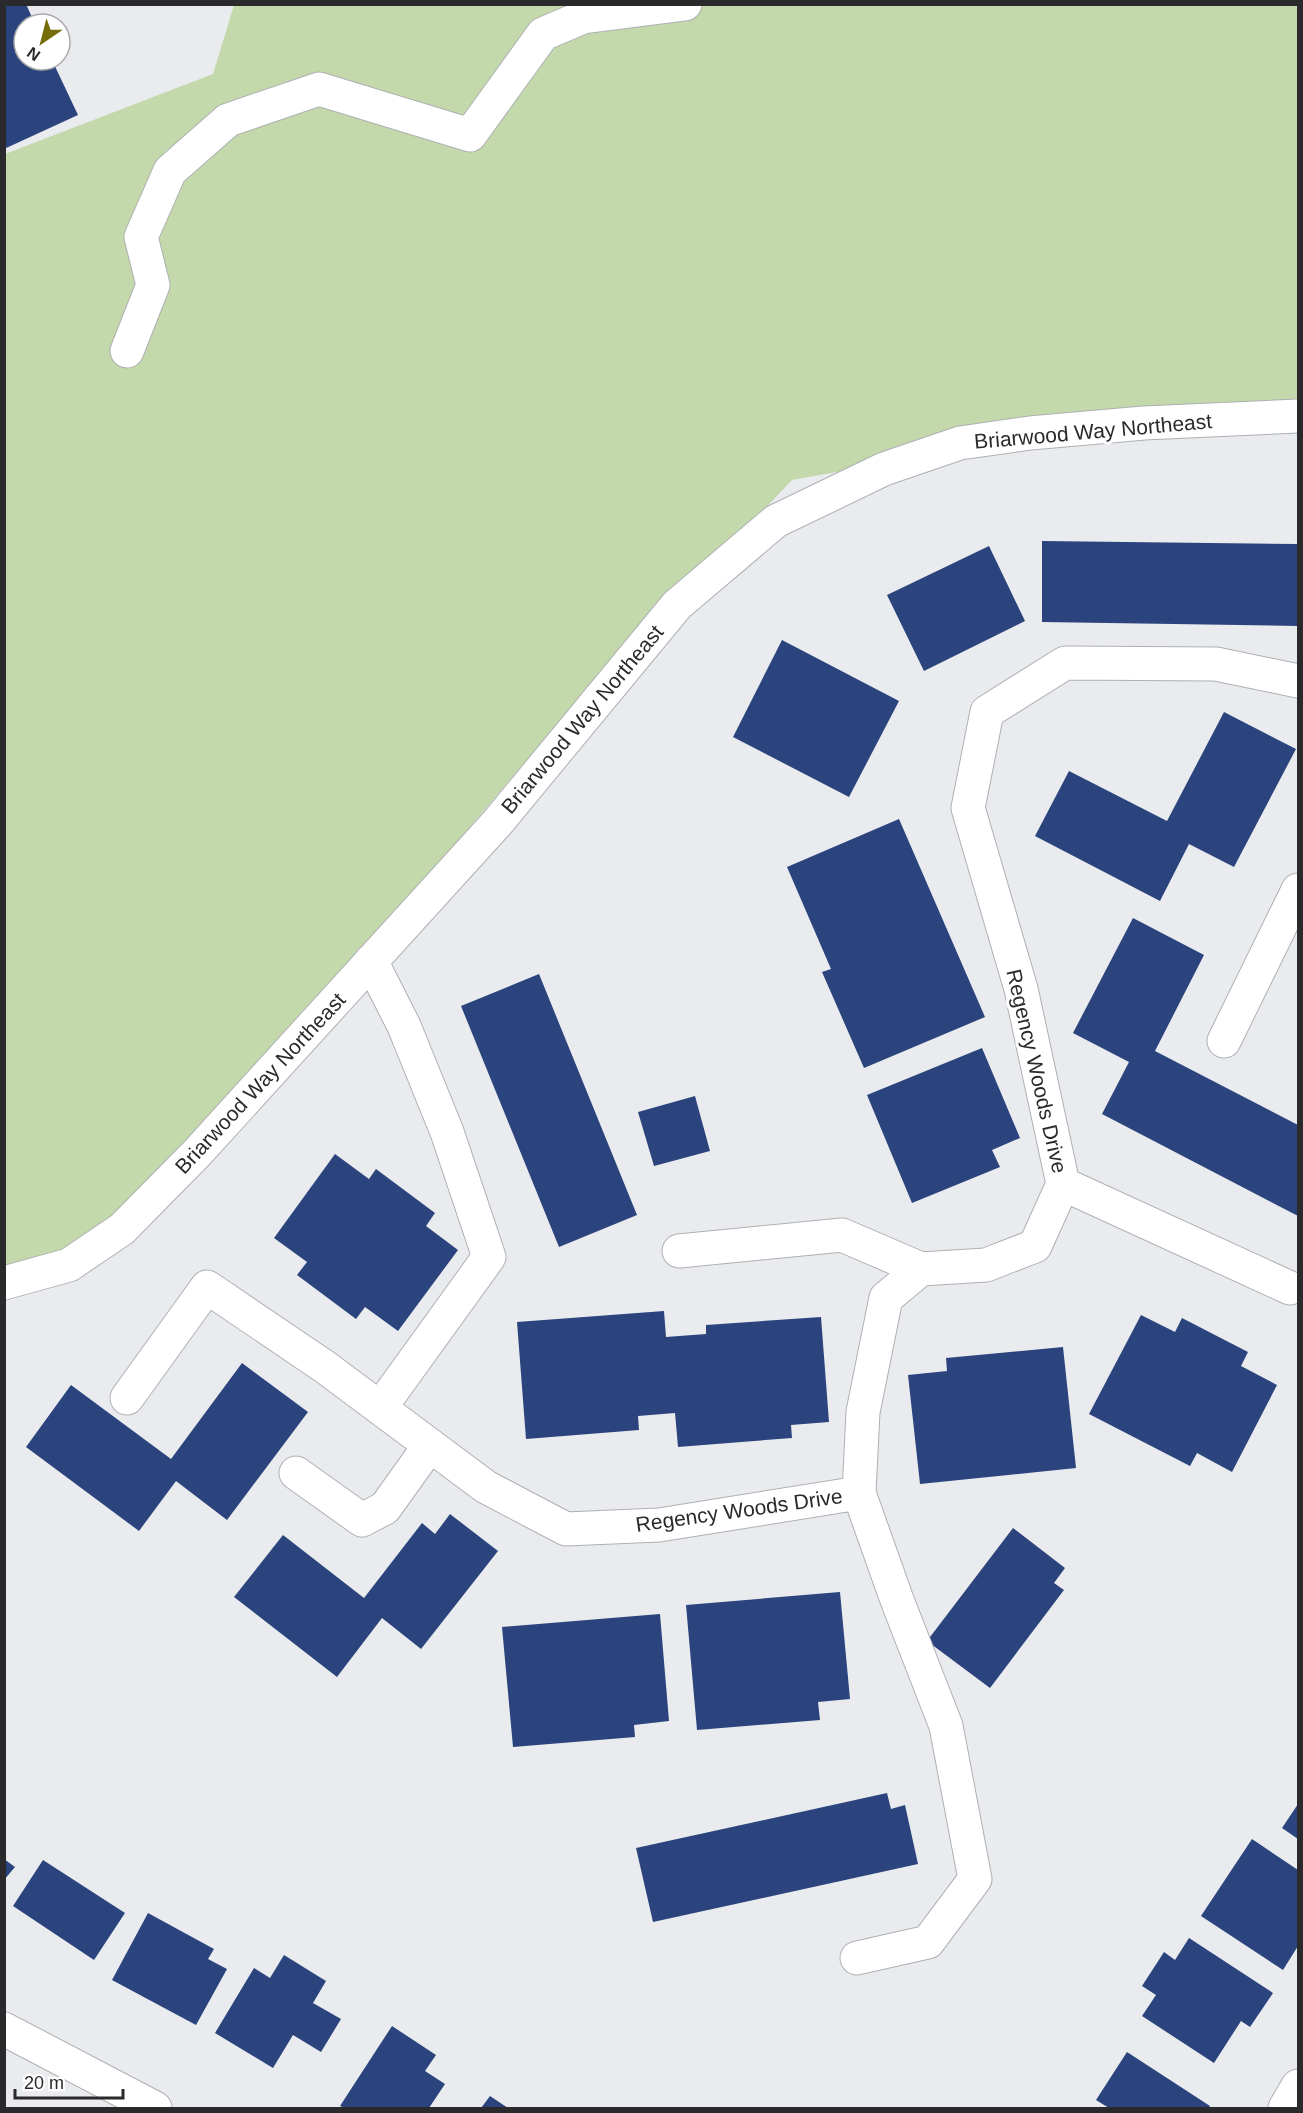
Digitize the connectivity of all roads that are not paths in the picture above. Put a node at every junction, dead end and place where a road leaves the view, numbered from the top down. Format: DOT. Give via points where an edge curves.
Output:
graph roads {
  1 [pos="685,4"];
  2 [pos="127,351"];
  3 [pos="1299,416"];
  4 [pos="1299,681"];
  5 [pos="1299,890"];
  6 [pos="371,962"];
  7 [pos="1224,1041"];
  8 [pos="1063,1184"];
  9 [pos="679,1251"];
  10 [pos="921,1269"];
  11 [pos="4,1283"];
  12 [pos="1290,1287"];
  13 [pos="127,1398"];
  14 [pos="380,1407"];
  15 [pos="430,1445"];
  16 [pos="296,1473"];
  17 [pos="859,1493"];
  18 [pos="857,1958"];
  19 [pos="4,2029"];
  20 [pos="1299,2086"];
  21 [pos="154,2109"];
  22 [pos="1285,2109"];
  1 -- 2 [label="street" via="583,16 543,34 470,135 319,89 228,120 170,171 165,182 141,237 153,285"];
  3 -- 6 [label="street, Briarwood Way Northeast" via="1133,424 960,443 884,469 776,521 677,605 497,823"];
  4 -- 8 [label="street, Regency Woods Drive" via="1216,664 1065,663 987,712 968,808 1021,989"];
  5 -- 7 [label="street"];
  6 -- 11 [label="street, Briarwood Way Northeast" via="197,1153 122,1228 69,1265"];
  6 -- 14 [label="street" via="404,1026 447,1132 489,1257"];
  8 -- 10 [label="street, Regency Woods Drive" via="1035,1246 986,1265"];
  8 -- 12 [label="street"];
  9 -- 10 [label="street" via="842,1235"];
  10 -- 17 [label="street, Regency Woods Drive" via="886,1298 863,1412"];
  13 -- 14 [label="street, Regency Woods Drive" via="207,1287"];
  14 -- 15 [label="street, Regency Woods Drive"];
  15 -- 16 [label="street" via="385,1508 362,1520"];
  15 -- 17 [label="street, Regency Woods Drive" via="486,1487 566,1529 659,1525"];
  17 -- 18 [label="street" via="946,1726 975,1879 928,1942"];
  19 -- 21 [label="street"];
  20 -- 22 [label="street"];
}
